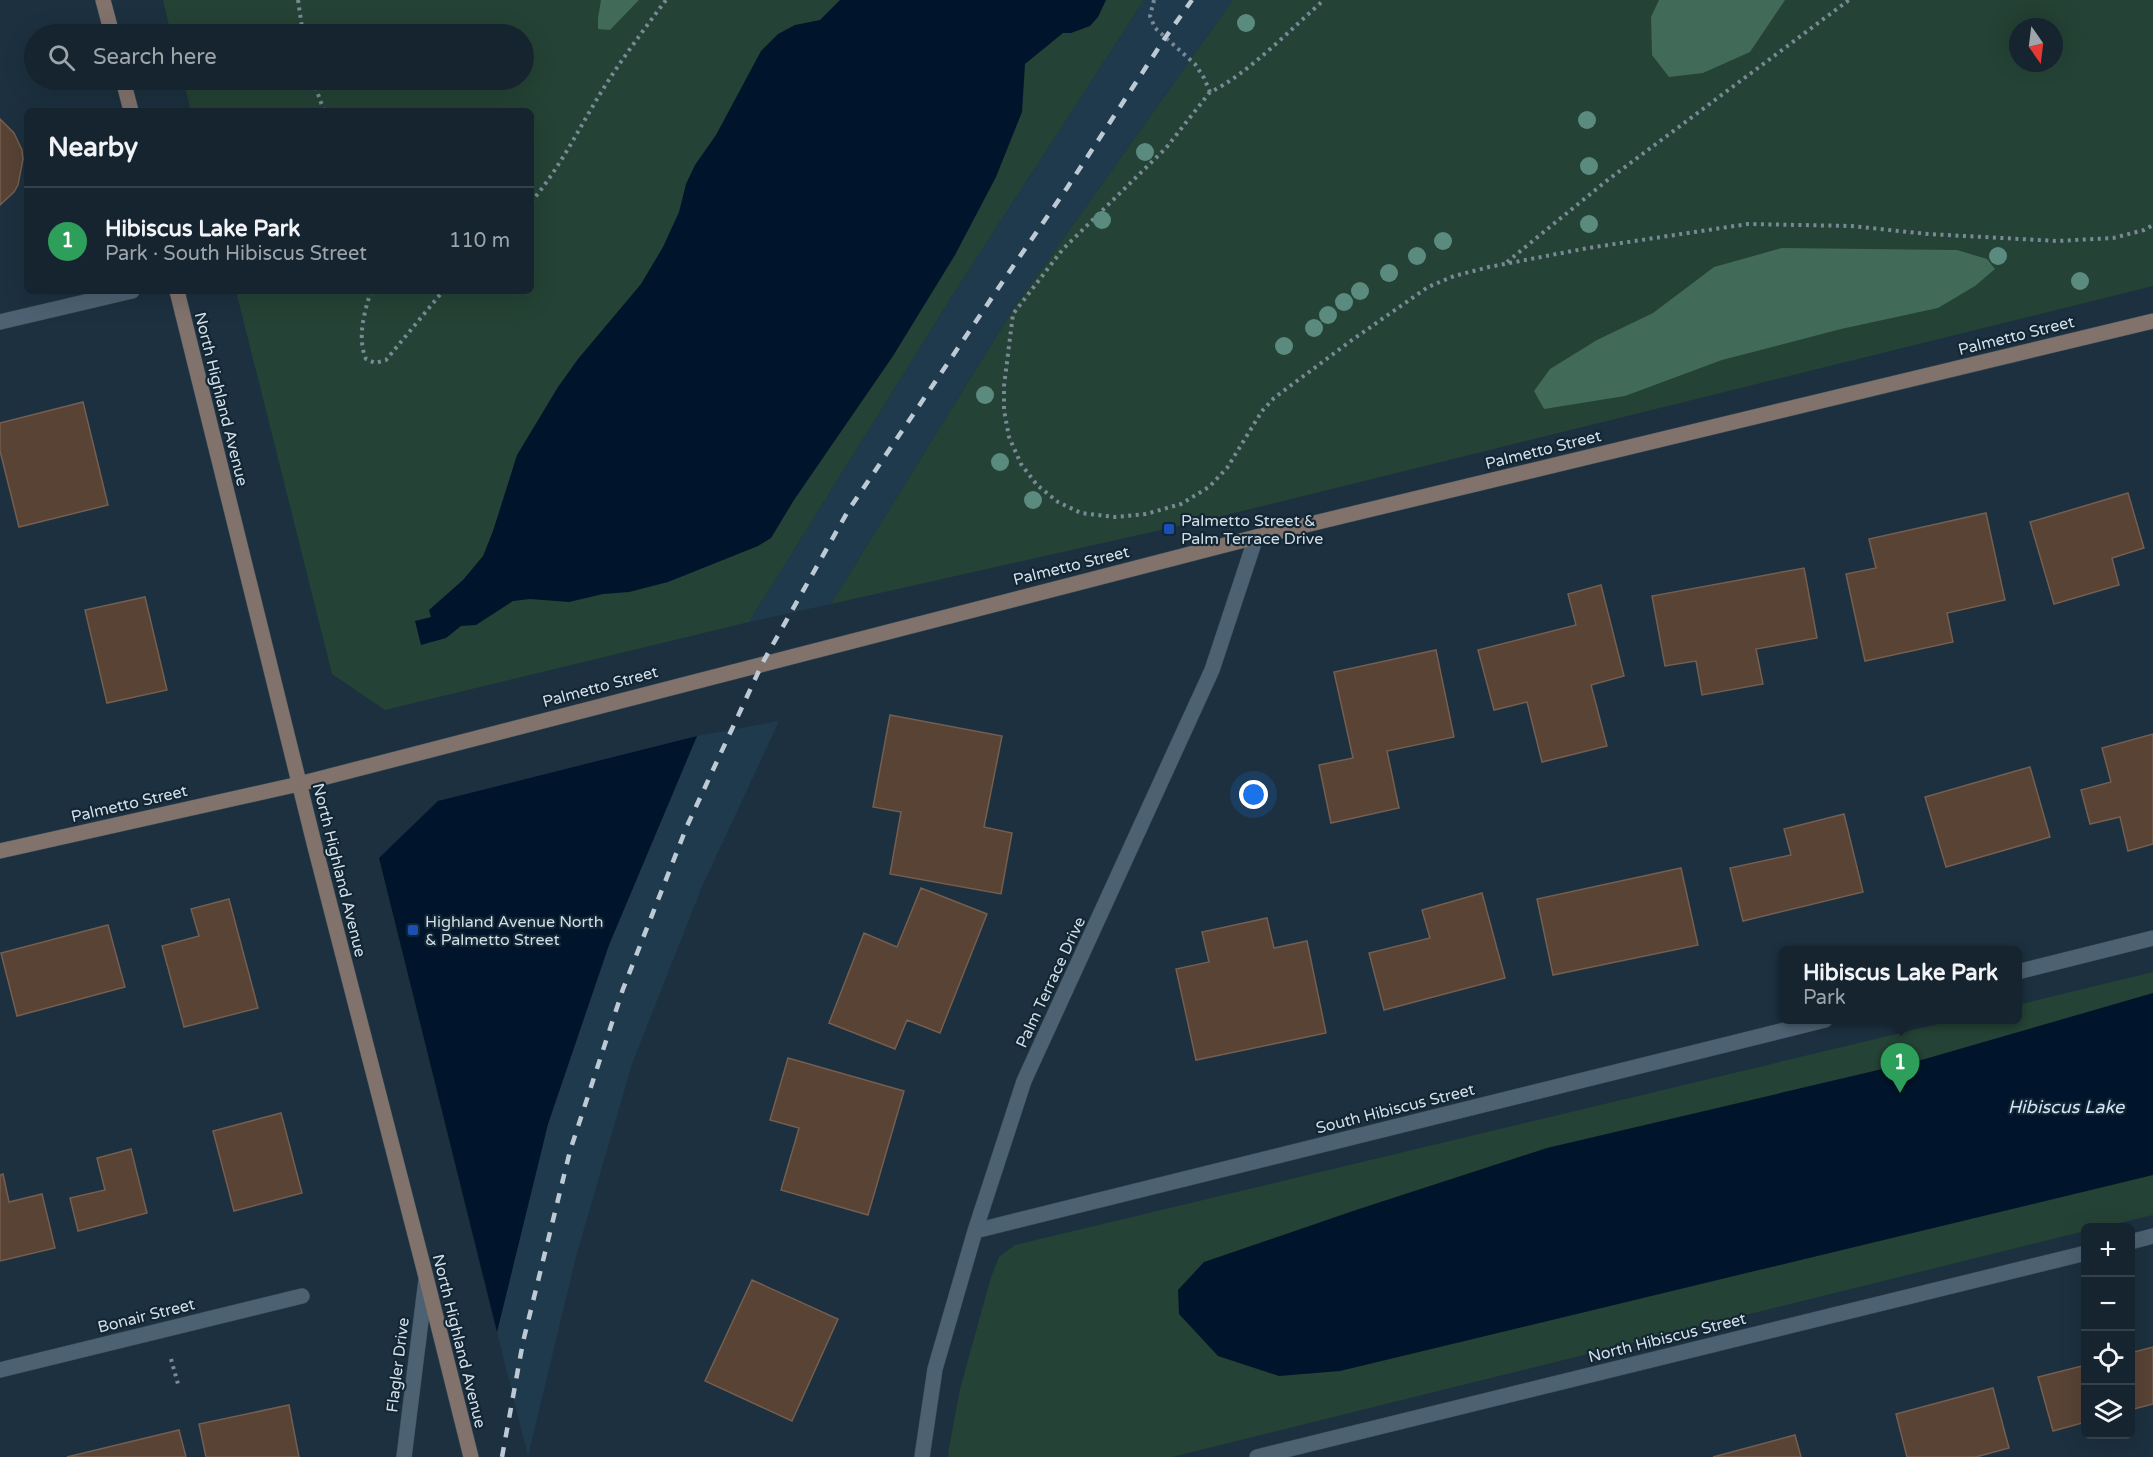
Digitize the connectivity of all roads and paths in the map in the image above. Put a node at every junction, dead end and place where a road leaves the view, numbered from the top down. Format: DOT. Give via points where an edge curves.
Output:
graph roads {
  1 [pos="103,0"];
  2 [pos="298,0"];
  3 [pos="666,0"];
  4 [pos="1154,0"];
  5 [pos="1324,0"];
  6 [pos="1849,0"];
  7 [pos="109,24"];
  8 [pos="302,24"];
  9 [pos="126,90"];
  10 [pos="317,90"];
  11 [pos="1210,92"];
  12 [pos="130,108"];
  13 [pos="323,108"];
  14 [pos="534,198"];
  15 [pos="2153,227"];
  16 [pos="1506,262"];
  17 [pos="119,294"];
  18 [pos="178,294"];
  19 [pos="370,294"];
  20 [pos="441,294"];
  21 [pos="2153,321"];
  22 [pos="0,322"];
  23 [pos="1256,537"];
  24 [pos="299,784"];
  25 [pos="0,851"];
  26 [pos="2153,938"];
  27 [pos="2022,971"];
  28 [pos="1809,1024"];
  29 [pos="975,1231"];
  30 [pos="2153,1236"];
  31 [pos="2135,1241"];
  32 [pos="2081,1254"];
  33 [pos="426,1276"];
  34 [pos="302,1296"];
  35 [pos="0,1370"];
  36 [pos="404,1457"];
  37 [pos="471,1457"];
  38 [pos="922,1457"];
  39 [pos="1257,1457"];
  1 -- 7 [label="street"];
  2 -- 8 [label="path"];
  3 -- 14 [label="path"];
  4 -- 11 [label="path" via="1150,16 1155,28 1195,64"];
  5 -- 11 [label="path" via="1262,55"];
  6 -- 16 [label="path" via="1605,182"];
  9 -- 12 [label="street"];
  10 -- 13 [label="path"];
  11 -- 16 [label="path" via="1166,148 1063,249 1013,314 1004,386 1009,437 1020,464 1058,502 1082,513 1115,517 1146,514 1181,504 1209,487 1227,468 1274,398 1428,287"];
  15 -- 16 [label="path" via="2113,238 2056,241 1851,226 1748,224"];
  17 -- 22 [label="street"];
  18 -- 24 [label="street, North Highland Avenue"];
  19 -- 20 [label="path" via="361,348 366,359 375,363 386,360"];
  21 -- 23 [label="street, Palmetto Street"];
  23 -- 24 [label="street, Palmetto Street"];
  23 -- 29 [label="street, Palm Terrace Drive" via="1212,670 1024,1081"];
  24 -- 25 [label="street, Palmetto Street"];
  24 -- 33 [label="street, North Highland Avenue"];
  26 -- 27 [label="street"];
  28 -- 29 [label="street, South Hibiscus Street"];
  29 -- 38 [label="street, Palm Terrace Drive" via="935,1369"];
  30 -- 31 [label="street"];
  32 -- 39 [label="street, North Hibiscus Street"];
  33 -- 36 [label="street, Flagler Drive"];
  33 -- 37 [label="street, North Highland Avenue"];
  34 -- 35 [label="street, Bonair Street"];
}
